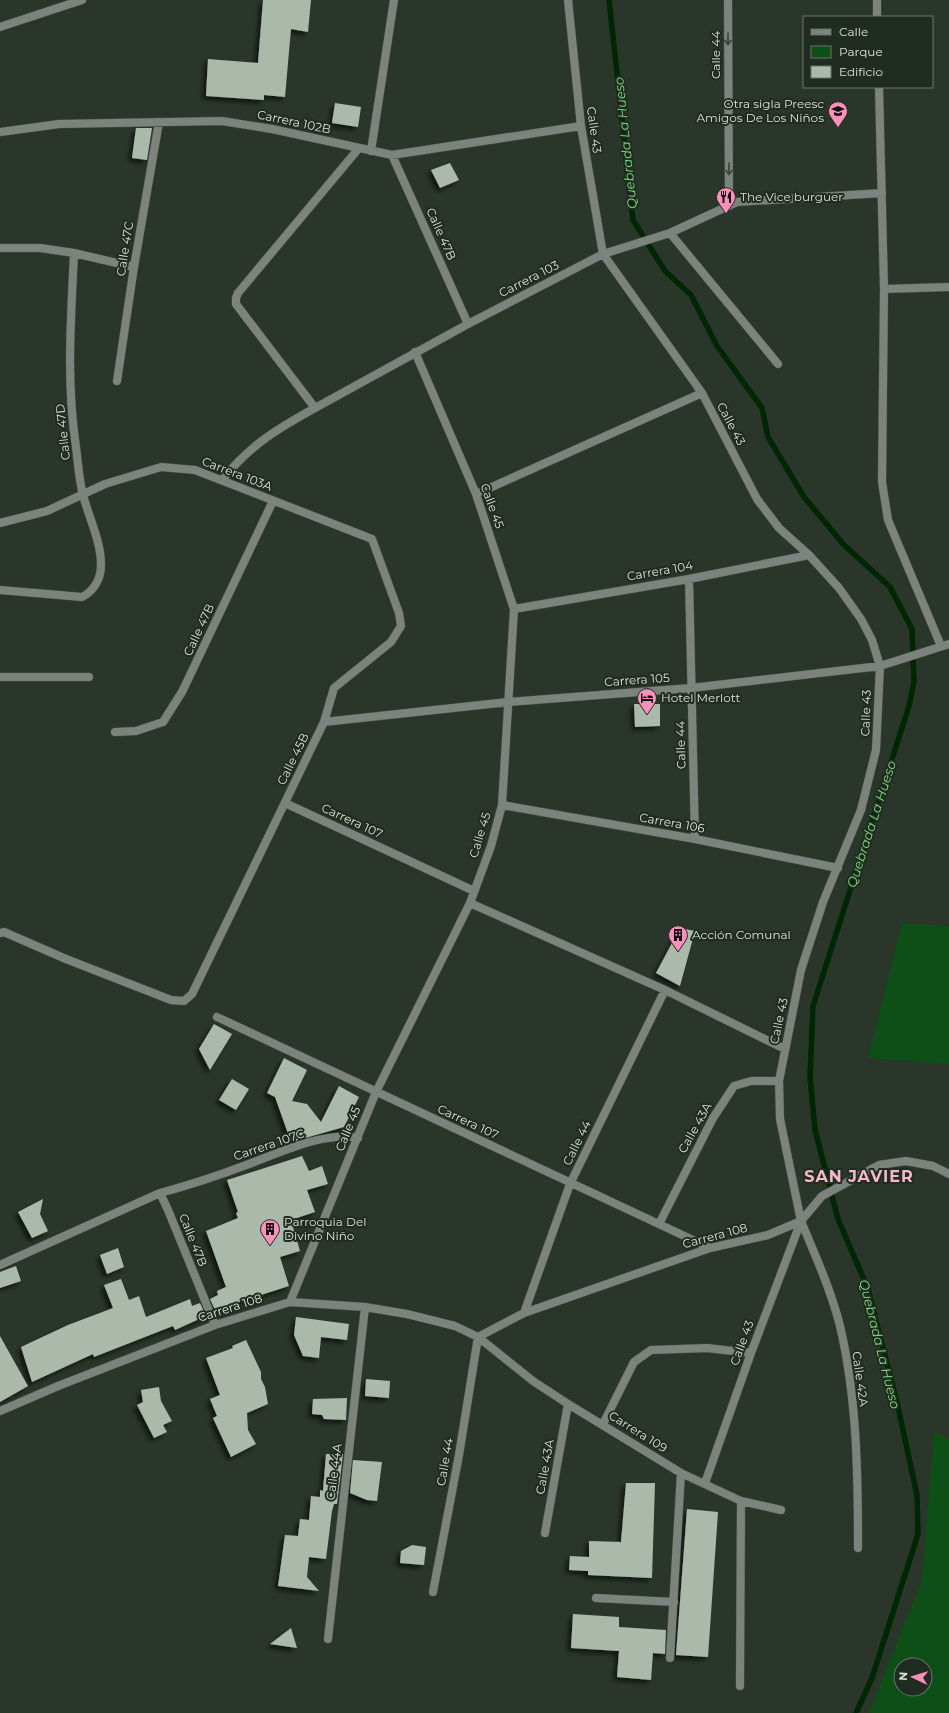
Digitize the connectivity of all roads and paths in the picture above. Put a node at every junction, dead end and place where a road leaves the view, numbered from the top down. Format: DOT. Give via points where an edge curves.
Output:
graph roads {
  1 [pos="82,0"];
  2 [pos="394,0"];
  3 [pos="568,0"];
  4 [pos="728,0"];
  5 [pos="877,0"];
  6 [pos="877,16"];
  7 [pos="0,28"];
  8 [pos="879,88"];
  9 [pos="159,122"];
  10 [pos="581,126"];
  11 [pos="0,132"];
  12 [pos="359,148"];
  13 [pos="371,151"];
  14 [pos="392,155"];
  15 [pos="882,193"];
  16 [pos="729,205"];
  17 [pos="667,233"];
  18 [pos="0,248"];
  19 [pos="74,253"];
  20 [pos="603,254"];
  21 [pos="134,267"];
  22 [pos="949,287"];
  23 [pos="884,289"];
  24 [pos="468,324"];
  25 [pos="416,352"];
  26 [pos="778,364"];
  27 [pos="117,381"];
  28 [pos="702,393"];
  29 [pos="315,408"];
  30 [pos="222,480"];
  31 [pos="83,494"];
  32 [pos="476,494"];
  33 [pos="273,501"];
  34 [pos="0,523"];
  35 [pos="372,539"];
  36 [pos="809,555"];
  37 [pos="689,579"];
  38 [pos="0,590"];
  39 [pos="514,609"];
  40 [pos="945,645"];
  41 [pos="880,666"];
  42 [pos="0,677"];
  43 [pos="89,677"];
  44 [pos="691,688"];
  45 [pos="508,702"];
  46 [pos="324,722"];
  47 [pos="115,732"];
  48 [pos="285,803"];
  49 [pos="502,805"];
  50 [pos="695,839"];
  51 [pos="838,868"];
  52 [pos="474,891"];
  53 [pos="470,903"];
  54 [pos="0,933"];
  55 [pos="665,990"];
  56 [pos="217,1017"];
  57 [pos="785,1049"];
  58 [pos="779,1081"];
  59 [pos="376,1092"];
  60 [pos="358,1138"];
  61 [pos="949,1174"];
  62 [pos="570,1184"];
  63 [pos="160,1193"];
  64 [pos="801,1221"];
  65 [pos="659,1224"];
  66 [pos="710,1248"];
  67 [pos="0,1264"];
  68 [pos="290,1302"];
  69 [pos="366,1307"];
  70 [pos="524,1312"];
  71 [pos="215,1325"];
  72 [pos="478,1337"];
  73 [pos="495,1351"];
  74 [pos="751,1354"];
  75 [pos="568,1404"];
  76 [pos="0,1411"];
  77 [pos="603,1424"];
  78 [pos="682,1473"];
  79 [pos="705,1483"];
  80 [pos="741,1500"];
  81 [pos="781,1510"];
  82 [pos="545,1533"];
  83 [pos="858,1548"];
  84 [pos="433,1592"];
  85 [pos="596,1598"];
  86 [pos="674,1602"];
  87 [pos="328,1640"];
  88 [pos="670,1658"];
  89 [pos="740,1686"];
  1 -- 7 [label="street"];
  2 -- 13 [label="street"];
  3 -- 10 [label="street, Calle 43"];
  4 -- 16 [label="street, Calle 44, one-way"];
  5 -- 6 [label="street"];
  8 -- 15 [label="street"];
  9 -- 11 [label="street, Carrera 102B" via="59,124"];
  9 -- 12 [label="street, Carrera 102B" via="230,121"];
  9 -- 21 [label="street, Calle 47C"];
  10 -- 14 [label="street, Carrera 102B"];
  10 -- 20 [label="street, Calle 43"];
  12 -- 13 [label="street, Carrera 102B"];
  12 -- 29 [label="street" via="236,298 236,304"];
  13 -- 14 [label="street, Carrera 102B"];
  14 -- 24 [label="street, Calle 47B"];
  15 -- 16 [label="street, Carrera 103" via="737,202"];
  15 -- 23 [label="street"];
  16 -- 17 [label="street, Carrera 103"];
  17 -- 20 [label="street, Carrera 103"];
  17 -- 26 [label="street"];
  18 -- 19 [label="street" via="40,248"];
  19 -- 21 [label="street"];
  19 -- 31 [label="street, Calle 47D" via="69,329 70,383"];
  20 -- 24 [label="street, Carrera 103"];
  20 -- 28 [label="street, Calle 43"];
  21 -- 27 [label="street, Calle 47C"];
  22 -- 23 [label="street"];
  23 -- 40 [label="street" via="882,482 888,520"];
  24 -- 25 [label="street, Carrera 103"];
  25 -- 29 [label="street, Carrera 103"];
  25 -- 32 [label="street, Calle 45"];
  28 -- 32 [label="street"];
  28 -- 36 [label="street, Calle 43" via="757,499 779,528"];
  29 -- 30 [label="street, Carrera 103" via="275,430 238,459"];
  30 -- 31 [label="street, Carrera 103A" via="195,470 161,467 105,484"];
  30 -- 33 [label="street, Carrera 103A"];
  31 -- 34 [label="street, Carrera 103A" via="47,511"];
  31 -- 38 [label="street, Calle 47D" via="99,544 101,566 97,583 91,592 82,598"];
  32 -- 39 [label="street, Calle 45"];
  33 -- 35 [label="street, Carrera 103A"];
  33 -- 47 [label="street, Calle 47B" via="182,692 163,722 136,731"];
  35 -- 46 [label="street, Calle 45B" via="399,613 401,626 391,642 334,688"];
  36 -- 37 [label="street, Carrera 104"];
  36 -- 41 [label="street, Calle 43" via="839,588 861,619 872,640"];
  37 -- 39 [label="street, Carrera 104"];
  37 -- 44 [label="street, Calle 44"];
  39 -- 45 [label="street, Calle 45"];
  40 -- 41 [label="street, Carrera 105"];
  41 -- 44 [label="street, Carrera 105"];
  41 -- 51 [label="street, Calle 43" via="876,750 861,810"];
  42 -- 43 [label="street"];
  44 -- 45 [label="street, Carrera 105"];
  44 -- 50 [label="street, Calle 44"];
  45 -- 46 [label="street, Carrera 105"];
  45 -- 49 [label="street, Calle 45"];
  46 -- 48 [label="street, Calle 45B"];
  48 -- 52 [label="street, Carrera 107"];
  48 -- 54 [label="street, Calle 45B" via="192,994 184,1001 171,1000 66,960 4,932"];
  49 -- 50 [label="street, Carrera 106"];
  49 -- 52 [label="street, Calle 45" via="491,846"];
  50 -- 51 [label="street, Carrera 106"];
  51 -- 57 [label="street, Calle 43" via="823,902 801,970"];
  52 -- 53 [label="street, Calle 45"];
  53 -- 55 [label="street"];
  53 -- 59 [label="street, Calle 45"];
  55 -- 57 [label="street"];
  55 -- 62 [label="street, Calle 44"];
  56 -- 59 [label="street, Carrera 107"];
  57 -- 58 [label="street, Calle 43"];
  58 -- 64 [label="street, Calle 43" via="780,1120"];
  58 -- 65 [label="street, Calle 43A" via="751,1081 734,1086 713,1118"];
  59 -- 60 [label="street, Calle 45"];
  59 -- 62 [label="street, Carrera 107"];
  60 -- 63 [label="street, Carrera 107C" via="334,1136 295,1147 190,1186"];
  60 -- 68 [label="street, Calle 45"];
  61 -- 64 [label="street, Carrera 108" via="933,1166 906,1161 879,1165 822,1196"];
  62 -- 65 [label="street, Carrera 107"];
  62 -- 70 [label="street, Calle 44"];
  63 -- 67 [label="street"];
  63 -- 71 [label="street, Calle 47B"];
  64 -- 66 [label="street, Carrera 108" via="768,1235"];
  64 -- 74 [label="street, Calle 43"];
  64 -- 83 [label="street, Calle 42A" via="840,1326 849,1376 856,1453"];
  65 -- 66 [label="street, Carrera 107"];
  66 -- 70 [label="street, Carrera 108"];
  68 -- 69 [label="street, Carrera 108"];
  68 -- 71 [label="street, Carrera 108"];
  69 -- 72 [label="street, Carrera 108" via="455,1326"];
  69 -- 87 [label="street, Calle 44A"];
  70 -- 72 [label="street, Carrera 108"];
  71 -- 76 [label="street, Carrera 108"];
  72 -- 73 [label="street, Carrera 108"];
  72 -- 84 [label="street, Calle 44" via="460,1454"];
  73 -- 75 [label="street, Carrera 109"];
  74 -- 77 [label="street" via="707,1348 651,1350 634,1362"];
  74 -- 79 [label="street, Calle 43"];
  75 -- 77 [label="street, Carrera 109"];
  75 -- 82 [label="street, Calle 43A"];
  77 -- 78 [label="street, Carrera 109"];
  78 -- 79 [label="street, Carrera 109"];
  78 -- 86 [label="street"];
  79 -- 80 [label="street, Carrera 109"];
  80 -- 81 [label="street, Carrera 109"];
  80 -- 89 [label="street"];
  85 -- 86 [label="street"];
  86 -- 88 [label="street"];
}
